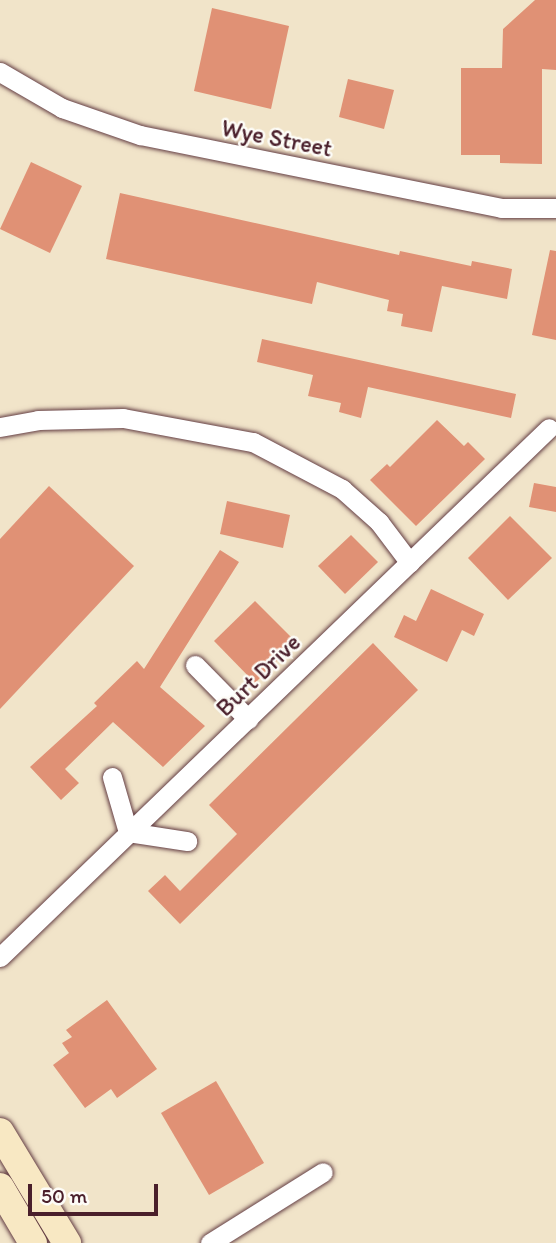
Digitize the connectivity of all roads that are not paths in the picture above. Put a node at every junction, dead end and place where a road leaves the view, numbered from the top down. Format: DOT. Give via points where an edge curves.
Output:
graph roads {
  1 [pos="0,72"];
  2 [pos="556,208"];
  3 [pos="0,428"];
  4 [pos="549,428"];
  5 [pos="410,564"];
  6 [pos="195,665"];
  7 [pos="248,719"];
  8 [pos="112,777"];
  9 [pos="128,832"];
  10 [pos="187,841"];
  11 [pos="0,957"];
  12 [pos="0,1132"];
  13 [pos="323,1172"];
  14 [pos="0,1187"];
  15 [pos="33,1243"];
  16 [pos="67,1243"];
  17 [pos="210,1243"];
  1 -- 2 [label="street, Wye Street" via="62,108 140,135 501,208"];
  3 -- 5 [label="street" via="38,420 123,418 253,442 342,489 379,522"];
  4 -- 5 [label="street, Burt Drive"];
  5 -- 7 [label="street, Burt Drive"];
  6 -- 7 [label="street"];
  7 -- 9 [label="street, Burt Drive"];
  8 -- 9 [label="street"];
  9 -- 10 [label="street"];
  9 -- 11 [label="street, Burt Drive"];
  12 -- 16 [label="main road"];
  13 -- 17 [label="street"];
  14 -- 15 [label="main road"];
}
